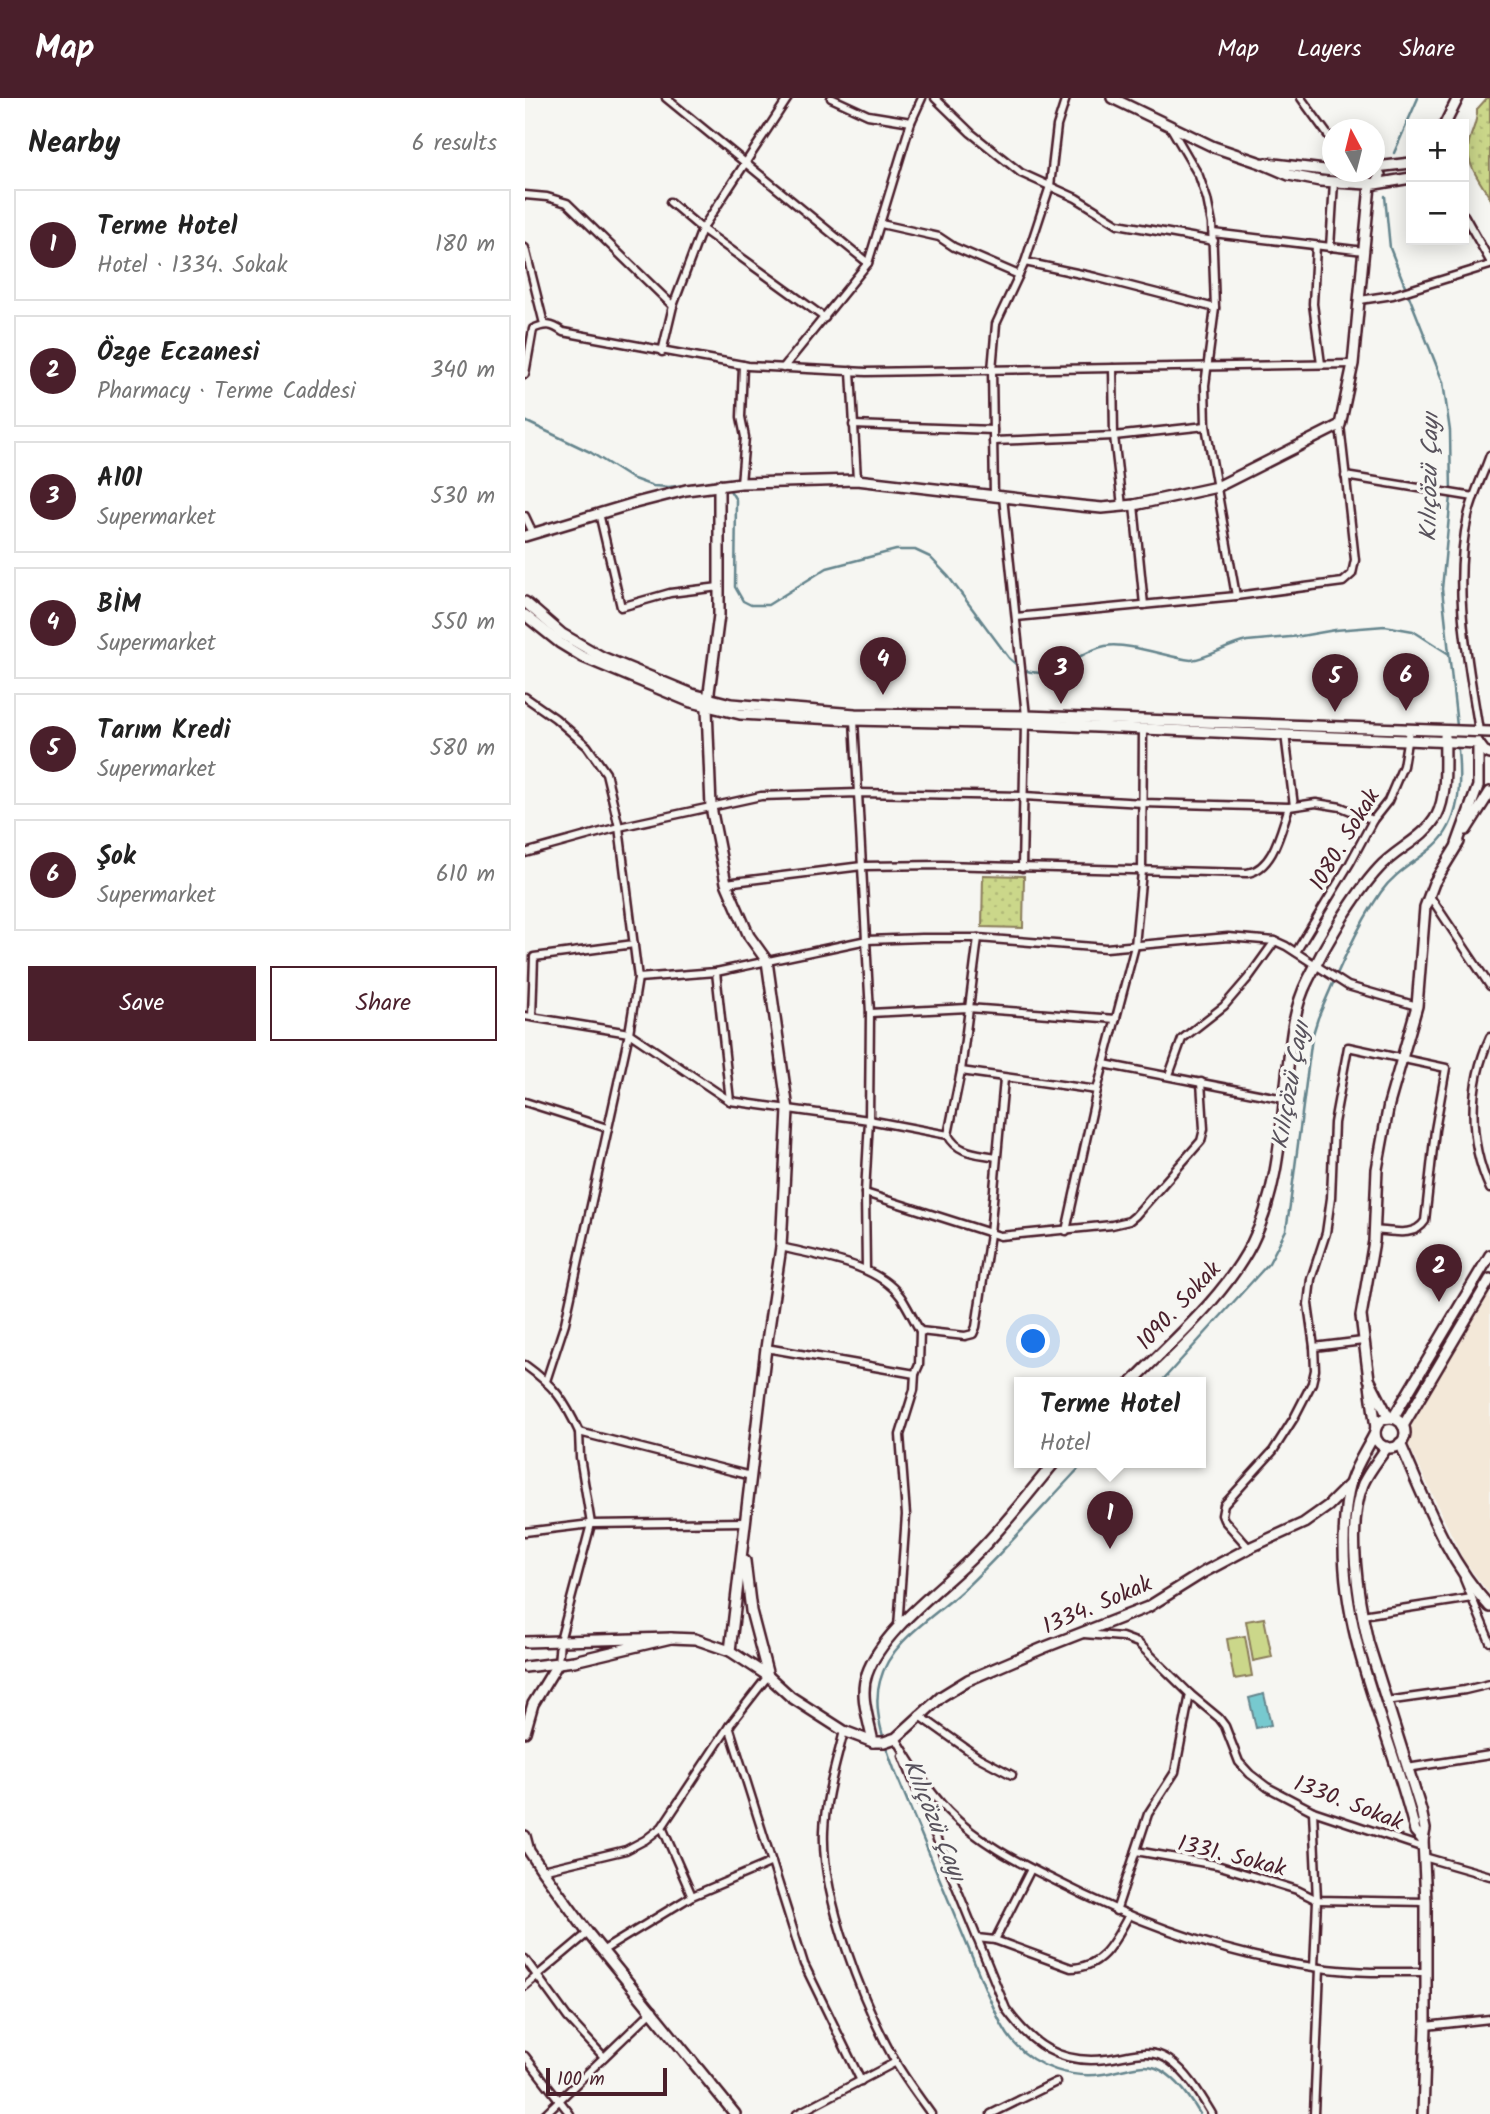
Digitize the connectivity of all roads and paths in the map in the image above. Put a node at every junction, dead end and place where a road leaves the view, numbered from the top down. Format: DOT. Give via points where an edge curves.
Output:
graph roads {
  1 [pos="666,98"];
  2 [pos="788,98"];
  3 [pos="831,98"];
  4 [pos="922,98"];
  5 [pos="935,98"];
  6 [pos="1066,98"];
  7 [pos="1112,98"];
  8 [pos="1301,98"];
  9 [pos="1451,98"];
  10 [pos="1458,98"];
  11 [pos="1441,119"];
  12 [pos="1448,119"];
  13 [pos="911,122"];
  14 [pos="1171,128"];
  15 [pos="1322,128"];
  16 [pos="744,162"];
  17 [pos="1261,163"];
  18 [pos="1406,164"];
  19 [pos="1385,166"];
  20 [pos="1322,170"];
  21 [pos="1406,179"];
  22 [pos="1322,180"];
  23 [pos="1334,182"];
  24 [pos="1366,182"];
  25 [pos="1375,182"];
  26 [pos="1370,184"];
  27 [pos="1049,186"];
  28 [pos="525,195"];
  29 [pos="670,202"];
  30 [pos="881,224"];
  31 [pos="1469,224"];
  32 [pos="702,229"];
  33 [pos="1213,233"];
  34 [pos="1214,242"];
  35 [pos="1316,246"];
  36 [pos="525,248"];
  37 [pos="1330,248"];
  38 [pos="1364,251"];
  39 [pos="1025,262"];
  40 [pos="868,263"];
  41 [pos="1490,263"];
  42 [pos="1019,275"];
  43 [pos="1360,300"];
  44 [pos="673,306"];
  45 [pos="1215,309"];
  46 [pos="825,318"];
  47 [pos="544,324"];
  48 [pos="662,352"];
  49 [pos="1321,364"];
  50 [pos="1353,364"];
  51 [pos="743,365"];
  52 [pos="1209,366"];
  53 [pos="783,368"];
  54 [pos="1113,368"];
  55 [pos="992,370"];
  56 [pos="851,372"];
  57 [pos="525,374"];
  58 [pos="853,425"];
  59 [pos="1340,425"];
  60 [pos="1206,426"];
  61 [pos="993,430"];
  62 [pos="1114,436"];
  63 [pos="993,440"];
  64 [pos="1490,456"];
  65 [pos="1345,476"];
  66 [pos="857,480"];
  67 [pos="741,483"];
  68 [pos="719,485"];
  69 [pos="1217,487"];
  70 [pos="998,497"];
  71 [pos="1474,497"];
  72 [pos="1134,505"];
  73 [pos="1122,506"];
  74 [pos="599,513"];
  75 [pos="525,516"];
  76 [pos="529,535"];
  77 [pos="719,587"];
  78 [pos="1236,596"];
  79 [pos="525,602"];
  80 [pos="1144,605"];
  81 [pos="525,615"];
  82 [pos="1016,617"];
  83 [pos="525,697"];
  84 [pos="708,704"];
  85 [pos="854,720"];
  86 [pos="1026,720"];
  87 [pos="1143,729"];
  88 [pos="1490,732"];
  89 [pos="1285,734"];
  90 [pos="1408,735"];
  91 [pos="1445,736"];
  92 [pos="1474,737"];
  93 [pos="1490,754"];
  94 [pos="1478,769"];
  95 [pos="1490,769"];
  96 [pos="1478,786"];
  97 [pos="1490,790"];
  98 [pos="858,793"];
  99 [pos="1024,796"];
  100 [pos="1143,803"];
  101 [pos="1292,806"];
  102 [pos="711,807"];
  103 [pos="1373,820"];
  104 [pos="619,827"];
  105 [pos="1457,844"];
  106 [pos="525,853"];
  107 [pos="862,866"];
  108 [pos="1022,869"];
  109 [pos="1142,871"];
  110 [pos="726,883"];
  111 [pos="1428,894"];
  112 [pos="978,938"];
  113 [pos="867,940"];
  114 [pos="1275,941"];
  115 [pos="634,944"];
  116 [pos="1135,946"];
  117 [pos="1296,952"];
  118 [pos="525,954"];
  119 [pos="534,957"];
  120 [pos="767,961"];
  121 [pos="1316,965"];
  122 [pos="716,972"];
  123 [pos="638,978"];
  124 [pos="1490,986"];
  125 [pos="1417,1006"];
  126 [pos="968,1008"];
  127 [pos="870,1013"];
  128 [pos="529,1017"];
  129 [pos="1115,1019"];
  130 [pos="629,1033"];
  131 [pos="1490,1037"];
  132 [pos="1402,1057"];
  133 [pos="1104,1064"];
  134 [pos="961,1071"];
  135 [pos="1169,1075"];
  136 [pos="1004,1079"];
  137 [pos="1201,1082"];
  138 [pos="1097,1090"];
  139 [pos="1284,1099"];
  140 [pos="730,1101"];
  141 [pos="525,1102"];
  142 [pos="788,1110"];
  143 [pos="869,1120"];
  144 [pos="607,1128"];
  145 [pos="948,1135"];
  146 [pos="996,1157"];
  147 [pos="1490,1189"];
  148 [pos="865,1193"];
  149 [pos="1374,1230"];
  150 [pos="1066,1231"];
  151 [pos="990,1234"];
  152 [pos="781,1247"];
  153 [pos="1490,1255"];
  154 [pos="866,1269"];
  155 [pos="1490,1279"];
  156 [pos="920,1331"];
  157 [pos="1363,1341"];
  158 [pos="1314,1347"];
  159 [pos="766,1348"];
  160 [pos="525,1365"];
  161 [pos="915,1374"];
  162 [pos="1137,1377"];
  163 [pos="1369,1380"];
  164 [pos="546,1381"];
  165 [pos="1391,1418"];
  166 [pos="1403,1426"];
  167 [pos="1375,1431"];
  168 [pos="579,1432"];
  169 [pos="1400,1443"];
  170 [pos="1387,1447"];
  171 [pos="1050,1468"];
  172 [pos="751,1476"];
  173 [pos="1350,1483"];
  174 [pos="745,1522"];
  175 [pos="591,1524"];
  176 [pos="525,1532"];
  177 [pos="743,1545"];
  178 [pos="1249,1548"];
  179 [pos="1462,1574"];
  180 [pos="1472,1598"];
  181 [pos="1490,1606"];
  182 [pos="1362,1615"];
  183 [pos="898,1627"];
  184 [pos="1079,1634"];
  185 [pos="671,1638"];
  186 [pos="560,1641"];
  187 [pos="525,1642"];
  188 [pos="1490,1642"];
  189 [pos="730,1651"];
  190 [pos="558,1663"];
  191 [pos="525,1667"];
  192 [pos="768,1676"];
  193 [pos="1490,1684"];
  194 [pos="1190,1694"];
  195 [pos="1385,1701"];
  196 [pos="919,1715"];
  197 [pos="729,1726"];
  198 [pos="844,1731"];
  199 [pos="525,1732"];
  200 [pos="896,1738"];
  201 [pos="873,1742"];
  202 [pos="1490,1755"];
  203 [pos="1407,1768"];
  204 [pos="1012,1775"];
  205 [pos="1313,1811"];
  206 [pos="662,1827"];
  207 [pos="525,1836"];
  208 [pos="1424,1849"];
  209 [pos="1136,1851"];
  210 [pos="527,1852"];
  211 [pos="772,1861"];
  212 [pos="1031,1869"];
  213 [pos="542,1870"];
  214 [pos="1490,1877"];
  215 [pos="692,1896"];
  216 [pos="1317,1900"];
  217 [pos="1426,1902"];
  218 [pos="1116,1911"];
  219 [pos="1129,1915"];
  220 [pos="588,1933"];
  221 [pos="977,1938"];
  222 [pos="995,1940"];
  223 [pos="603,1951"];
  224 [pos="525,1959"];
  225 [pos="1317,1968"];
  226 [pos="1426,1972"];
  227 [pos="537,1977"];
  228 [pos="525,1986"];
  229 [pos="653,2010"];
  230 [pos="1490,2019"];
  231 [pos="1426,2026"];
  232 [pos="525,2056"];
  233 [pos="604,2057"];
  234 [pos="896,2062"];
  235 [pos="861,2081"];
  236 [pos="1056,2081"];
  237 [pos="560,2101"];
  238 [pos="545,2114"];
  239 [pos="570,2114"];
  240 [pos="735,2114"];
  241 [pos="797,2114"];
  242 [pos="931,2114"];
  243 [pos="991,2114"];
  244 [pos="1212,2114"];
  245 [pos="1314,2114"];
  246 [pos="1423,2114"];
  1 -- 16 [label="street"];
  2 -- 16 [label="street"];
  3 -- 13 [label="street" via="868,115"];
  4 -- 13 [label="street"];
  5 -- 27 [label="street" via="1021,173"];
  6 -- 27 [label="street" via="1057,126"];
  7 -- 14 [label="street"];
  8 -- 15 [label="street"];
  9 -- 11 [label="street"];
  10 -- 12 [label="street"];
  13 -- 30 [label="street"];
  14 -- 17 [label="street"];
  14 -- 33 [label="street" via="1199,176"];
  16 -- 32 [label="street"];
  16 -- 40 [label="street"];
  17 -- 20 [label="street"];
  17 -- 22 [label="street" via="1289,175"];
  18 -- 19 [label="street"];
  21 -- 26 [label="street"];
  23 -- 26 [label="street"];
  23 -- 37 [label="street"];
  24 -- 26 [label="street"];
  25 -- 26 [label="street"];
  26 -- 38 [label="street"];
  27 -- 34 [label="street" via="1118,224"];
  27 -- 39 [label="street"];
  28 -- 44 [label="street" via="567,203"];
  29 -- 32 [label="street"];
  30 -- 40 [label="street"];
  30 -- 42 [label="street" via="939,237"];
  31 -- 41 [label="street"];
  32 -- 44 [label="street"];
  32 -- 46 [label="street"];
  33 -- 34 [label="street"];
  33 -- 35 [label="street"];
  34 -- 45 [label="street"];
  35 -- 37 [label="street"];
  35 -- 49 [label="street" via="1313,304"];
  36 -- 47 [label="street"];
  37 -- 38 [label="street"];
  38 -- 43 [label="street"];
  39 -- 42 [label="street"];
  39 -- 45 [label="street"];
  40 -- 46 [label="street"];
  41 -- 43 [label="street" via="1393,295"];
  42 -- 55 [label="street" via="996,324"];
  43 -- 50 [label="street"];
  44 -- 48 [label="street"];
  45 -- 52 [label="street"];
  46 -- 53 [label="street"];
  47 -- 48 [label="street"];
  47 -- 57 [label="street" via="533,329"];
  48 -- 51 [label="street"];
  49 -- 50 [label="street"];
  49 -- 52 [label="street"];
  50 -- 59 [label="street"];
  51 -- 53 [label="street"];
  51 -- 67 [label="street"];
  52 -- 54 [label="street"];
  52 -- 60 [label="street"];
  53 -- 56 [label="street"];
  54 -- 55 [label="street"];
  54 -- 62 [label="street"];
  55 -- 56 [label="street"];
  55 -- 61 [label="street"];
  56 -- 58 [label="street"];
  58 -- 61 [label="street"];
  58 -- 66 [label="street"];
  59 -- 65 [label="street"];
  59 -- 69 [label="street"];
  60 -- 62 [label="street"];
  60 -- 69 [label="street"];
  61 -- 63 [label="street"];
  62 -- 63 [label="street"];
  62 -- 73 [label="street"];
  63 -- 70 [label="street"];
  64 -- 71 [label="street"];
  65 -- 71 [label="street"];
  65 -- 78 [label="street" via="1355,560 1352,574 1343,582"];
  66 -- 67 [label="street"];
  66 -- 70 [label="street"];
  67 -- 68 [label="street"];
  68 -- 74 [label="street"];
  68 -- 77 [label="street"];
  69 -- 72 [label="street"];
  69 -- 78 [label="street"];
  70 -- 73 [label="street"];
  70 -- 82 [label="street"];
  71 -- 92 [label="street" via="1461,592"];
  72 -- 73 [label="street"];
  72 -- 80 [label="street"];
  74 -- 76 [label="street"];
  74 -- 77 [label="street" via="621,607 670,593"];
  75 -- 76 [label="street"];
  77 -- 84 [label="street"];
  78 -- 80 [label="street"];
  79 -- 84 [label="street" via="582,647"];
  80 -- 82 [label="street"];
  81 -- 84 [label="street" via="583,657"];
  82 -- 86 [label="street"];
  83 -- 104 [label="street" via="597,757 606,773"];
  84 -- 85 [label="street" via="755,715"];
  84 -- 86 [label="street"];
  84 -- 102 [label="street"];
  85 -- 86 [label="street"];
  85 -- 98 [label="street"];
  86 -- 87 [label="street"];
  86 -- 90 [label="street"];
  86 -- 99 [label="street"];
  87 -- 89 [label="street"];
  87 -- 100 [label="street"];
  88 -- 92 [label="street"];
  89 -- 90 [label="street"];
  89 -- 101 [label="street"];
  90 -- 91 [label="street"];
  90 -- 103 [label="street, 1080. Sokak" via="1397,784"];
  91 -- 92 [label="street"];
  91 -- 121 [label="street, 1090. Sokak" via="1438,813 1370,878"];
  92 -- 93 [label="street"];
  92 -- 94 [label="street"];
  94 -- 95 [label="street"];
  94 -- 96 [label="street"];
  96 -- 97 [label="street"];
  96 -- 105 [label="street"];
  97 -- 105 [label="street"];
  98 -- 99 [label="street"];
  98 -- 102 [label="street" via="761,796"];
  98 -- 107 [label="street"];
  99 -- 100 [label="street"];
  99 -- 108 [label="street"];
  100 -- 101 [label="street"];
  100 -- 109 [label="street"];
  101 -- 103 [label="street" via="1333,805"];
  101 -- 109 [label="street" via="1265,865 1256,872"];
  102 -- 104 [label="street"];
  102 -- 110 [label="street"];
  103 -- 117 [label="street, 1080. Sokak"];
  104 -- 106 [label="street"];
  104 -- 115 [label="street"];
  105 -- 111 [label="street"];
  107 -- 108 [label="street"];
  107 -- 110 [label="street"];
  107 -- 113 [label="street"];
  108 -- 109 [label="street"];
  109 -- 116 [label="street"];
  110 -- 120 [label="street"];
  111 -- 124 [label="street"];
  111 -- 125 [label="street"];
  112 -- 113 [label="street"];
  112 -- 116 [label="street"];
  112 -- 126 [label="street"];
  113 -- 120 [label="street"];
  113 -- 127 [label="street"];
  114 -- 116 [label="street" via="1204,938"];
  114 -- 117 [label="street"];
  114 -- 135 [label="street" via="1224,1006 1182,1038"];
  115 -- 119 [label="street"];
  115 -- 123 [label="street"];
  116 -- 129 [label="street"];
  117 -- 121 [label="street"];
  118 -- 119 [label="street"];
  119 -- 128 [label="street"];
  120 -- 122 [label="street"];
  120 -- 142 [label="street"];
  121 -- 125 [label="street" via="1348,986"];
  121 -- 139 [label="street, 1090. Sokak" via="1297,1010"];
  122 -- 123 [label="street"];
  122 -- 140 [label="street"];
  123 -- 130 [label="street"];
  125 -- 132 [label="street"];
  126 -- 127 [label="street"];
  126 -- 129 [label="street"];
  126 -- 134 [label="street"];
  127 -- 143 [label="street"];
  128 -- 130 [label="street"];
  129 -- 133 [label="street"];
  130 -- 140 [label="street"];
  130 -- 144 [label="street"];
  131 -- 147 [label="street" via="1473,1106 1477,1153"];
  132 -- 149 [label="street" via="1377,1169"];
  132 -- 149 [label="street" via="1446,1068 1425,1221 1412,1232"];
  132 -- 158 [label="street" via="1348,1047 1334,1123 1326,1233 1308,1304"];
  133 -- 135 [label="street"];
  133 -- 138 [label="street"];
  134 -- 136 [label="street"];
  134 -- 145 [label="street"];
  135 -- 137 [label="street"];
  136 -- 138 [label="street"];
  136 -- 146 [label="street"];
  137 -- 139 [label="street"];
  137 -- 150 [label="street" via="1201,1141 1151,1198 1129,1221"];
  138 -- 150 [label="street"];
  139 -- 162 [label="street, 1090. Sokak" via="1270,1190 1251,1245 1214,1299"];
  140 -- 142 [label="street"];
  141 -- 144 [label="street"];
  142 -- 143 [label="street"];
  142 -- 152 [label="street"];
  143 -- 145 [label="street"];
  143 -- 148 [label="street"];
  144 -- 164 [label="street" via="565,1323"];
  145 -- 146 [label="street" via="961,1150"];
  146 -- 151 [label="street"];
  148 -- 151 [label="street"];
  148 -- 154 [label="street"];
  149 -- 157 [label="street" via="1361,1316"];
  150 -- 151 [label="street"];
  151 -- 156 [label="street" via="973,1334"];
  152 -- 154 [label="street"];
  152 -- 159 [label="street"];
  153 -- 165 [label="street"];
  154 -- 156 [label="street" via="900,1296"];
  155 -- 166 [label="street"];
  156 -- 161 [label="street"];
  157 -- 158 [label="street"];
  157 -- 163 [label="street"];
  158 -- 178 [label="street" via="1312,1383 1294,1418 1273,1451 1226,1500 1222,1510 1224,1520"];
  159 -- 161 [label="street"];
  159 -- 172 [label="street"];
  160 -- 164 [label="street"];
  161 -- 183 [label="street" via="900,1435 906,1515"];
  163 -- 165 [label="street"];
  163 -- 167 [label="street"];
  164 -- 168 [label="street" via="564,1401"];
  165 -- 166 [label="street"];
  165 -- 167 [label="street" via="1381,1421"];
  166 -- 169 [label="street"];
  167 -- 170 [label="street" via="1378,1443"];
  167 -- 173 [label="street"];
  168 -- 172 [label="street"];
  168 -- 175 [label="street"];
  169 -- 170 [label="street"];
  169 -- 179 [label="street"];
  170 -- 182 [label="street" via="1363,1486 1358,1511 1355,1549"];
  171 -- 183 [label="street" via="976,1554"];
  172 -- 174 [label="street"];
  173 -- 178 [label="street, 1334. Sokak" via="1304,1523"];
  173 -- 208 [label="street" via="1344,1551 1354,1637"];
  174 -- 175 [label="street"];
  174 -- 177 [label="street"];
  175 -- 176 [label="street"];
  175 -- 186 [label="street"];
  177 -- 189 [label="street"];
  177 -- 192 [label="street" via="751,1611"];
  178 -- 184 [label="street, 1334. Sokak" via="1147,1607"];
  179 -- 180 [label="street"];
  179 -- 181 [label="street"];
  180 -- 182 [label="street"];
  180 -- 188 [label="street"];
  182 -- 195 [label="street"];
  183 -- 201 [label="street" via="872,1660 865,1677"];
  184 -- 194 [label="street, 1330. Sokak" via="1132,1639"];
  184 -- 196 [label="street, 1334. Sokak" via="968,1680"];
  185 -- 186 [label="street"];
  185 -- 189 [label="street" via="695,1639"];
  185 -- 190 [label="street"];
  186 -- 187 [label="street"];
  186 -- 190 [label="street"];
  189 -- 192 [label="street"];
  190 -- 191 [label="street"];
  190 -- 199 [label="street" via="533,1704"];
  192 -- 197 [label="street"];
  192 -- 198 [label="street" via="791,1697"];
  193 -- 195 [label="street"];
  194 -- 205 [label="street, 1330. Sokak" via="1219,1717 1239,1762 1250,1774"];
  194 -- 209 [label="street" via="1175,1772 1148,1814"];
  195 -- 203 [label="street"];
  196 -- 200 [label="street, 1334. Sokak"];
  196 -- 204 [label="street"];
  197 -- 206 [label="street"];
  197 -- 211 [label="street"];
  198 -- 201 [label="street"];
  198 -- 234 [label="street" via="827,1805 827,1878 857,1977"];
  200 -- 201 [label="street"];
  200 -- 212 [label="street" via="949,1812 988,1844"];
  200 -- 221 [label="street"];
  202 -- 203 [label="street"];
  203 -- 208 [label="street" via="1425,1829"];
  205 -- 208 [label="street, 1330. Sokak"];
  205 -- 216 [label="street"];
  206 -- 213 [label="street" via="626,1850"];
  206 -- 215 [label="street"];
  207 -- 210 [label="street"];
  208 -- 214 [label="street, 1330. Sokak"];
  208 -- 217 [label="street"];
  209 -- 216 [label="street, 1331. Sokak" via="1217,1865 1297,1889"];
  209 -- 218 [label="street"];
  210 -- 213 [label="street"];
  211 -- 215 [label="street"];
  211 -- 235 [label="street" via="804,1964"];
  212 -- 218 [label="street"];
  212 -- 222 [label="street"];
  213 -- 220 [label="street"];
  215 -- 223 [label="street"];
  216 -- 217 [label="street"];
  216 -- 225 [label="street"];
  217 -- 226 [label="street"];
  218 -- 219 [label="street"];
  219 -- 222 [label="street" via="1107,1952 1081,1968"];
  219 -- 225 [label="street" via="1221,1946"];
  220 -- 223 [label="street"];
  220 -- 227 [label="street"];
  221 -- 222 [label="street"];
  221 -- 244 [label="street" via="1006,2009 1040,2046 1079,2059 1145,2053 1167,2058 1194,2084"];
  223 -- 229 [label="street"];
  224 -- 227 [label="street"];
  225 -- 226 [label="street"];
  225 -- 245 [label="street"];
  226 -- 231 [label="street"];
  227 -- 228 [label="street"];
  227 -- 233 [label="street"];
  229 -- 233 [label="street"];
  229 -- 240 [label="street"];
  230 -- 231 [label="street"];
  231 -- 246 [label="street"];
  232 -- 237 [label="street"];
  233 -- 237 [label="street"];
  234 -- 235 [label="street"];
  234 -- 242 [label="street"];
  235 -- 241 [label="street"];
  236 -- 243 [label="street"];
  237 -- 238 [label="street"];
  237 -- 239 [label="street"];
}
